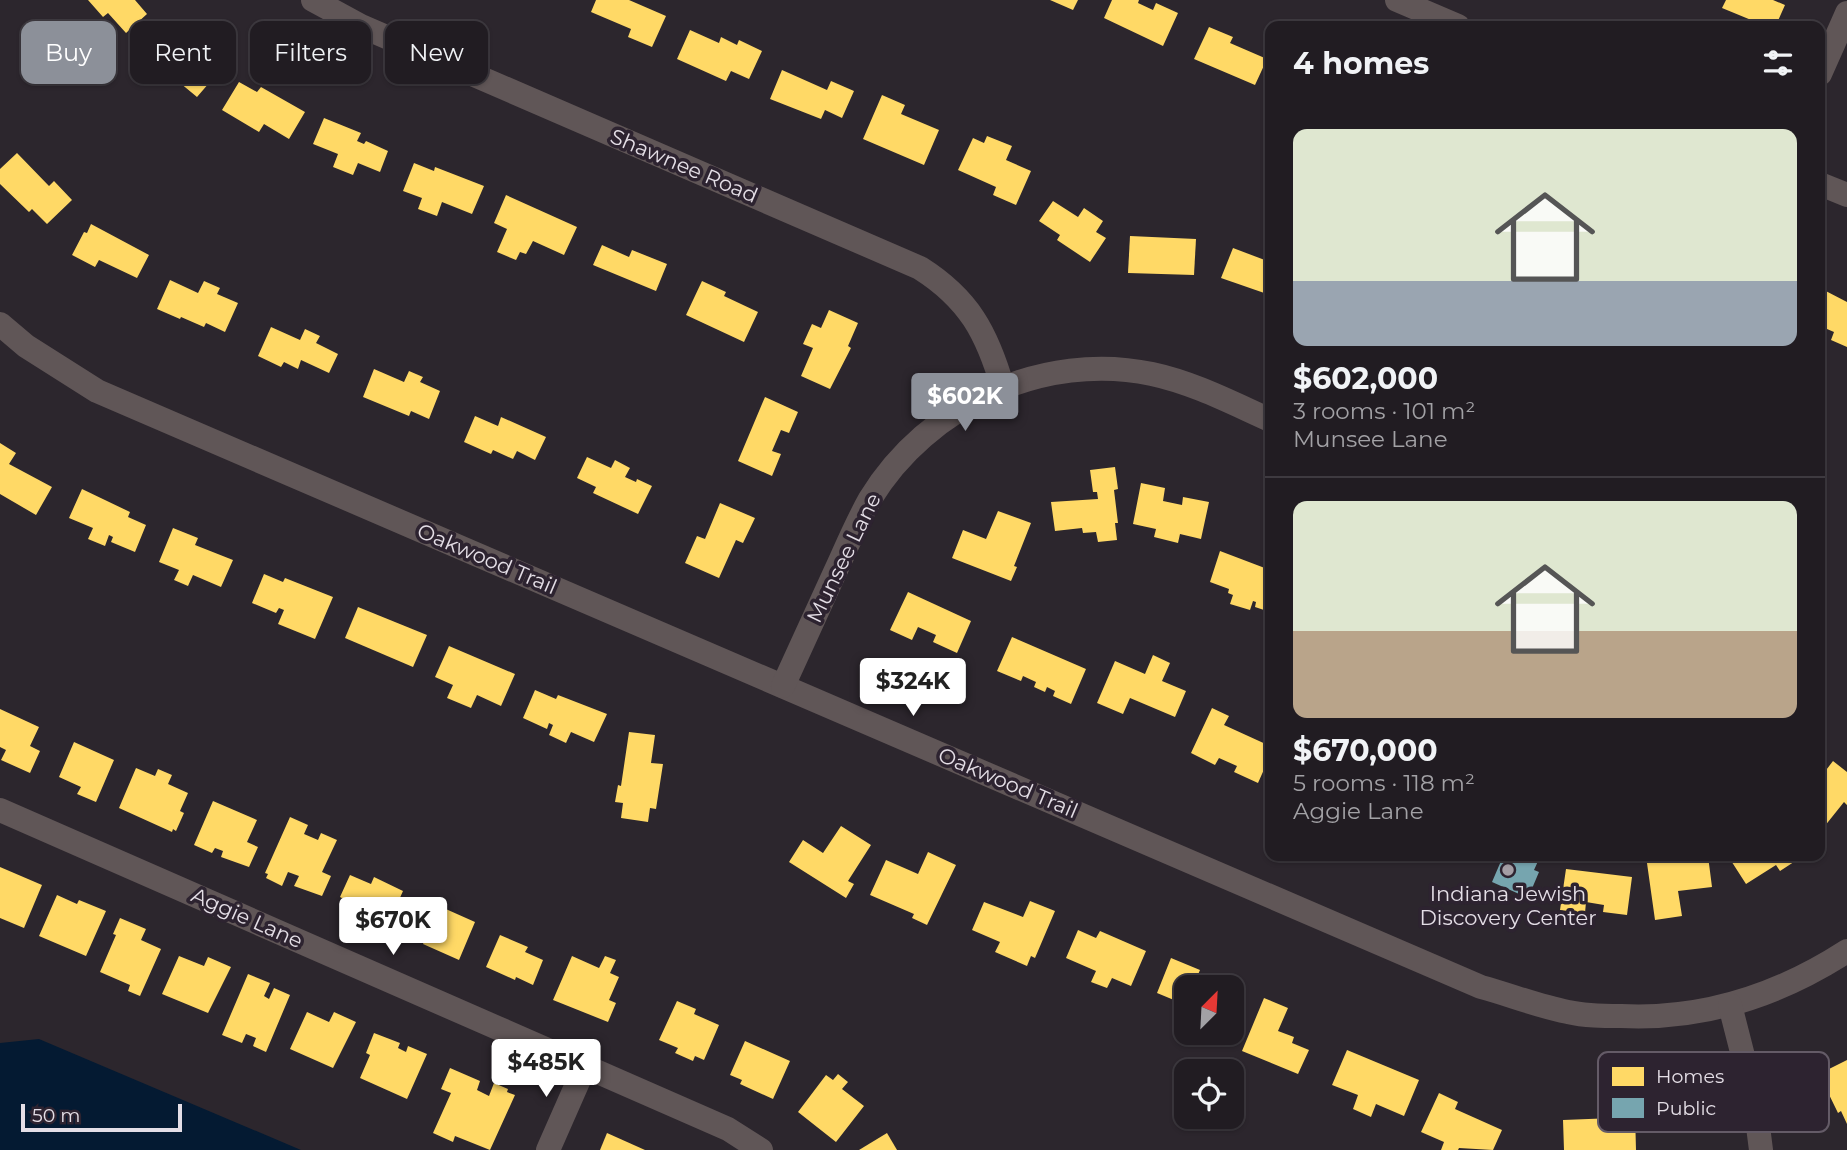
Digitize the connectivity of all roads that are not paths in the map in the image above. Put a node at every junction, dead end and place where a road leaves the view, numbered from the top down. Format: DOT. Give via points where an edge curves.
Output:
graph roads {
  1 [pos="313,0"];
  2 [pos="1397,0"];
  3 [pos="1847,13"];
  4 [pos="1446,21"];
  5 [pos="1825,63"];
  6 [pos="1825,186"];
  7 [pos="1847,195"];
  8 [pos="0,324"];
  9 [pos="1003,388"];
  10 [pos="1265,418"];
  11 [pos="783,686"];
  12 [pos="0,810"];
  13 [pos="1847,951"];
  14 [pos="1730,1004"];
  15 [pos="1742,1052"];
  16 [pos="585,1066"];
  17 [pos="1759,1132"];
  18 [pos="548,1150"];
  19 [pos="761,1150"];
  20 [pos="1761,1150"];
  1 -- 9 [label="street, Shawnee Road" via="361,26 920,268 952,292 982,330"];
  2 -- 4 [label="street"];
  3 -- 5 [label="street"];
  6 -- 7 [label="street"];
  8 -- 11 [label="street, Oakwood Trail" via="97,391"];
  9 -- 10 [label="street, Munsee Lane" via="1061,372 1101,369 1151,374 1190,385"];
  9 -- 11 [label="street, Munsee Lane" via="932,428 883,480 862,515"];
  11 -- 14 [label="street, Oakwood Trail" via="1519,1000 1568,1012 1629,1017 1660,1017"];
  12 -- 16 [label="street, Aggie Lane"];
  13 -- 14 [label="street, Oakwood Trail" via="1785,985"];
  14 -- 15 [label="street"];
  16 -- 18 [label="street"];
  16 -- 19 [label="street, Aggie Lane" via="728,1129"];
  17 -- 20 [label="street"];
}
